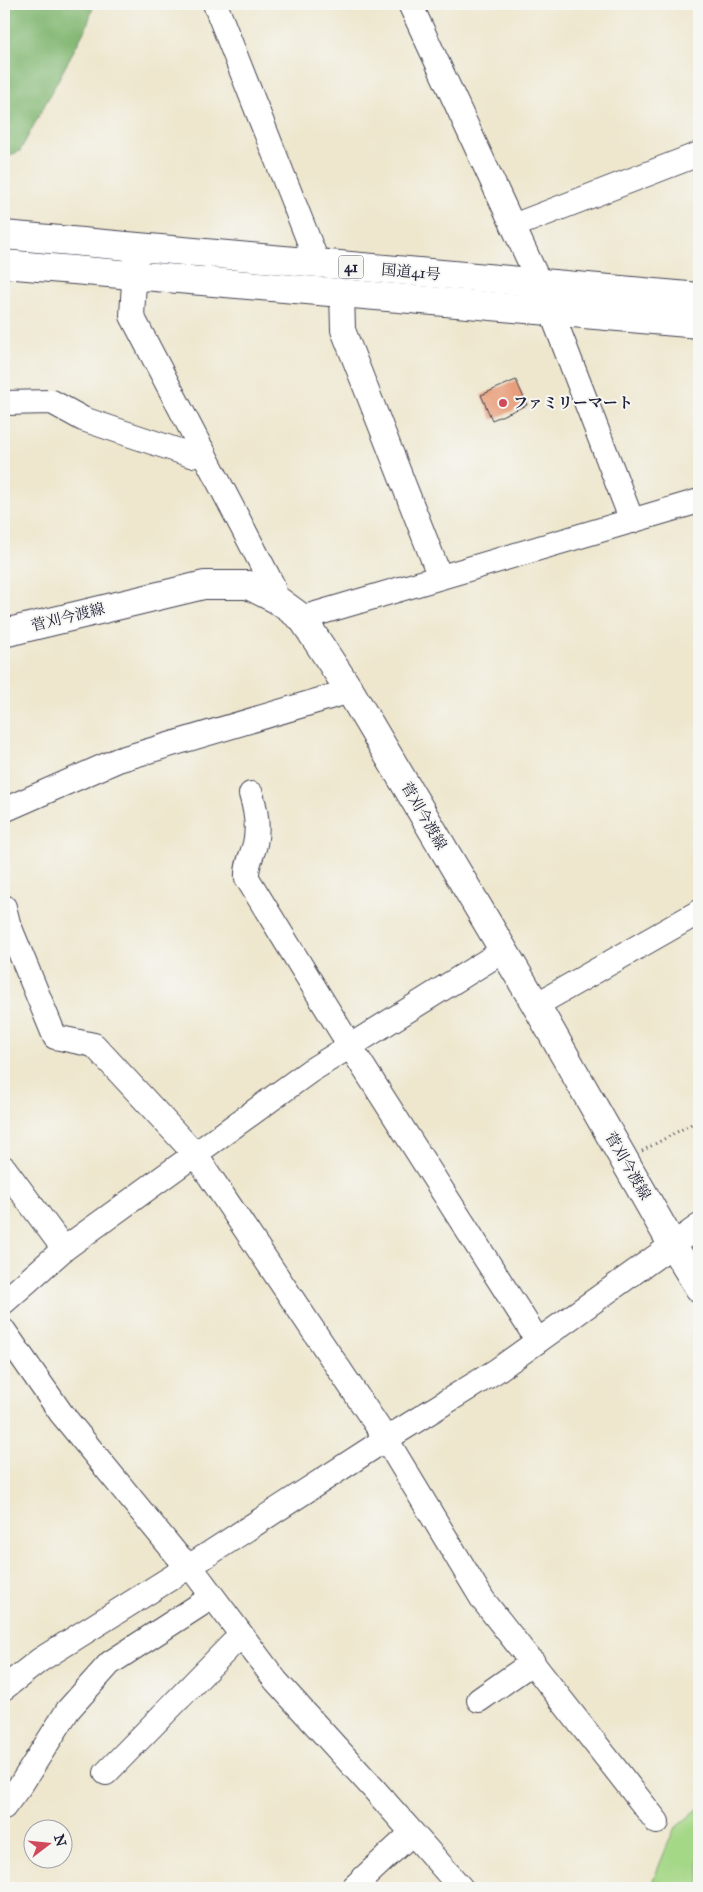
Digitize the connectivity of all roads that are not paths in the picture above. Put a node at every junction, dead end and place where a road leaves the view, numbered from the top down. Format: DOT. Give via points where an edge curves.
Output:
graph roads {
  1 [pos="215,4"];
  2 [pos="410,4"];
  3 [pos="699,154"];
  4 [pos="513,226"];
  5 [pos="4,235"];
  6 [pos="136,248"];
  7 [pos="4,264"];
  8 [pos="318,264"];
  9 [pos="134,275"];
  10 [pos="540,284"];
  11 [pos="342,292"];
  12 [pos="699,298"];
  13 [pos="551,311"];
  14 [pos="699,324"];
  15 [pos="4,404"];
  16 [pos="203,451"];
  17 [pos="699,501"];
  18 [pos="632,520"];
  19 [pos="440,577"];
  20 [pos="276,599"];
  21 [pos="302,618"];
  22 [pos="4,633"];
  23 [pos="350,691"];
  24 [pos="251,794"];
  25 [pos="4,810"];
  26 [pos="4,907"];
  27 [pos="699,912"];
  28 [pos="504,951"];
  29 [pos="536,1005"];
  30 [pos="350,1046"];
  31 [pos="195,1154"];
  32 [pos="4,1168"];
  33 [pos="699,1226"];
  34 [pos="672,1244"];
  35 [pos="64,1249"];
  36 [pos="699,1288"];
  37 [pos="4,1302"];
  38 [pos="4,1331"];
  39 [pos="538,1341"];
  40 [pos="386,1439"];
  41 [pos="190,1566"];
  42 [pos="212,1597"];
  43 [pos="240,1635"];
  44 [pos="534,1662"];
  45 [pos="4,1688"];
  46 [pos="479,1700"];
  47 [pos="106,1773"];
  48 [pos="4,1807"];
  49 [pos="657,1822"];
  50 [pos="412,1833"];
  51 [pos="353,1888"];
  52 [pos="461,1888"];
  1 -- 8 [label="street"];
  2 -- 4 [label="street"];
  3 -- 4 [label="street"];
  4 -- 10 [label="street"];
  5 -- 6 [label="main road, 国道41号 / 41"];
  6 -- 8 [label="main road, 国道41号 / 41"];
  6 -- 9 [label="street"];
  7 -- 9 [label="main road, 国道41号 / 41"];
  8 -- 10 [label="main road, 国道41号 / 41"];
  9 -- 11 [label="main road, 国道41号 / 41"];
  9 -- 16 [label="street" via="132,316"];
  10 -- 12 [label="main road, 国道41号 / 41"];
  11 -- 13 [label="main road, 国道41号 / 41"];
  11 -- 19 [label="street" via="343,330"];
  13 -- 14 [label="main road, 国道41号 / 41"];
  13 -- 18 [label="street"];
  15 -- 16 [label="street" via="52,402 83,419 191,455"];
  16 -- 20 [label="street" via="272,584"];
  17 -- 18 [label="street"];
  18 -- 19 [label="street"];
  19 -- 21 [label="street"];
  20 -- 21 [label="main road, 菅刈今渡線"];
  20 -- 22 [label="main road, 菅刈今渡線" via="248,584 204,585"];
  21 -- 23 [label="main road, 菅刈今渡線"];
  23 -- 25 [label="street" via="118,760"];
  23 -- 28 [label="main road, 菅刈今渡線"];
  24 -- 30 [label="street" via="257,816 255,843 246,868 247,878"];
  26 -- 31 [label="street" via="55,1037 94,1045"];
  27 -- 29 [label="street"];
  28 -- 29 [label="main road, 菅刈今渡線"];
  28 -- 30 [label="street"];
  29 -- 34 [label="main road, 菅刈今渡線"];
  30 -- 31 [label="street"];
  30 -- 39 [label="street"];
  31 -- 35 [label="street"];
  31 -- 40 [label="street"];
  32 -- 35 [label="street"];
  33 -- 34 [label="street"];
  34 -- 36 [label="main road, 菅刈今渡線"];
  34 -- 39 [label="street"];
  35 -- 37 [label="street"];
  38 -- 41 [label="street" via="61,1413"];
  39 -- 40 [label="street"];
  40 -- 41 [label="street"];
  40 -- 44 [label="street" via="483,1600"];
  41 -- 42 [label="street"];
  41 -- 45 [label="street" via="40,1660"];
  42 -- 43 [label="street"];
  42 -- 48 [label="street" via="110,1663 68,1710"];
  43 -- 47 [label="street"];
  43 -- 50 [label="street" via="276,1681"];
  44 -- 46 [label="street"];
  44 -- 49 [label="street"];
  50 -- 51 [label="street"];
  50 -- 52 [label="street"];
}
